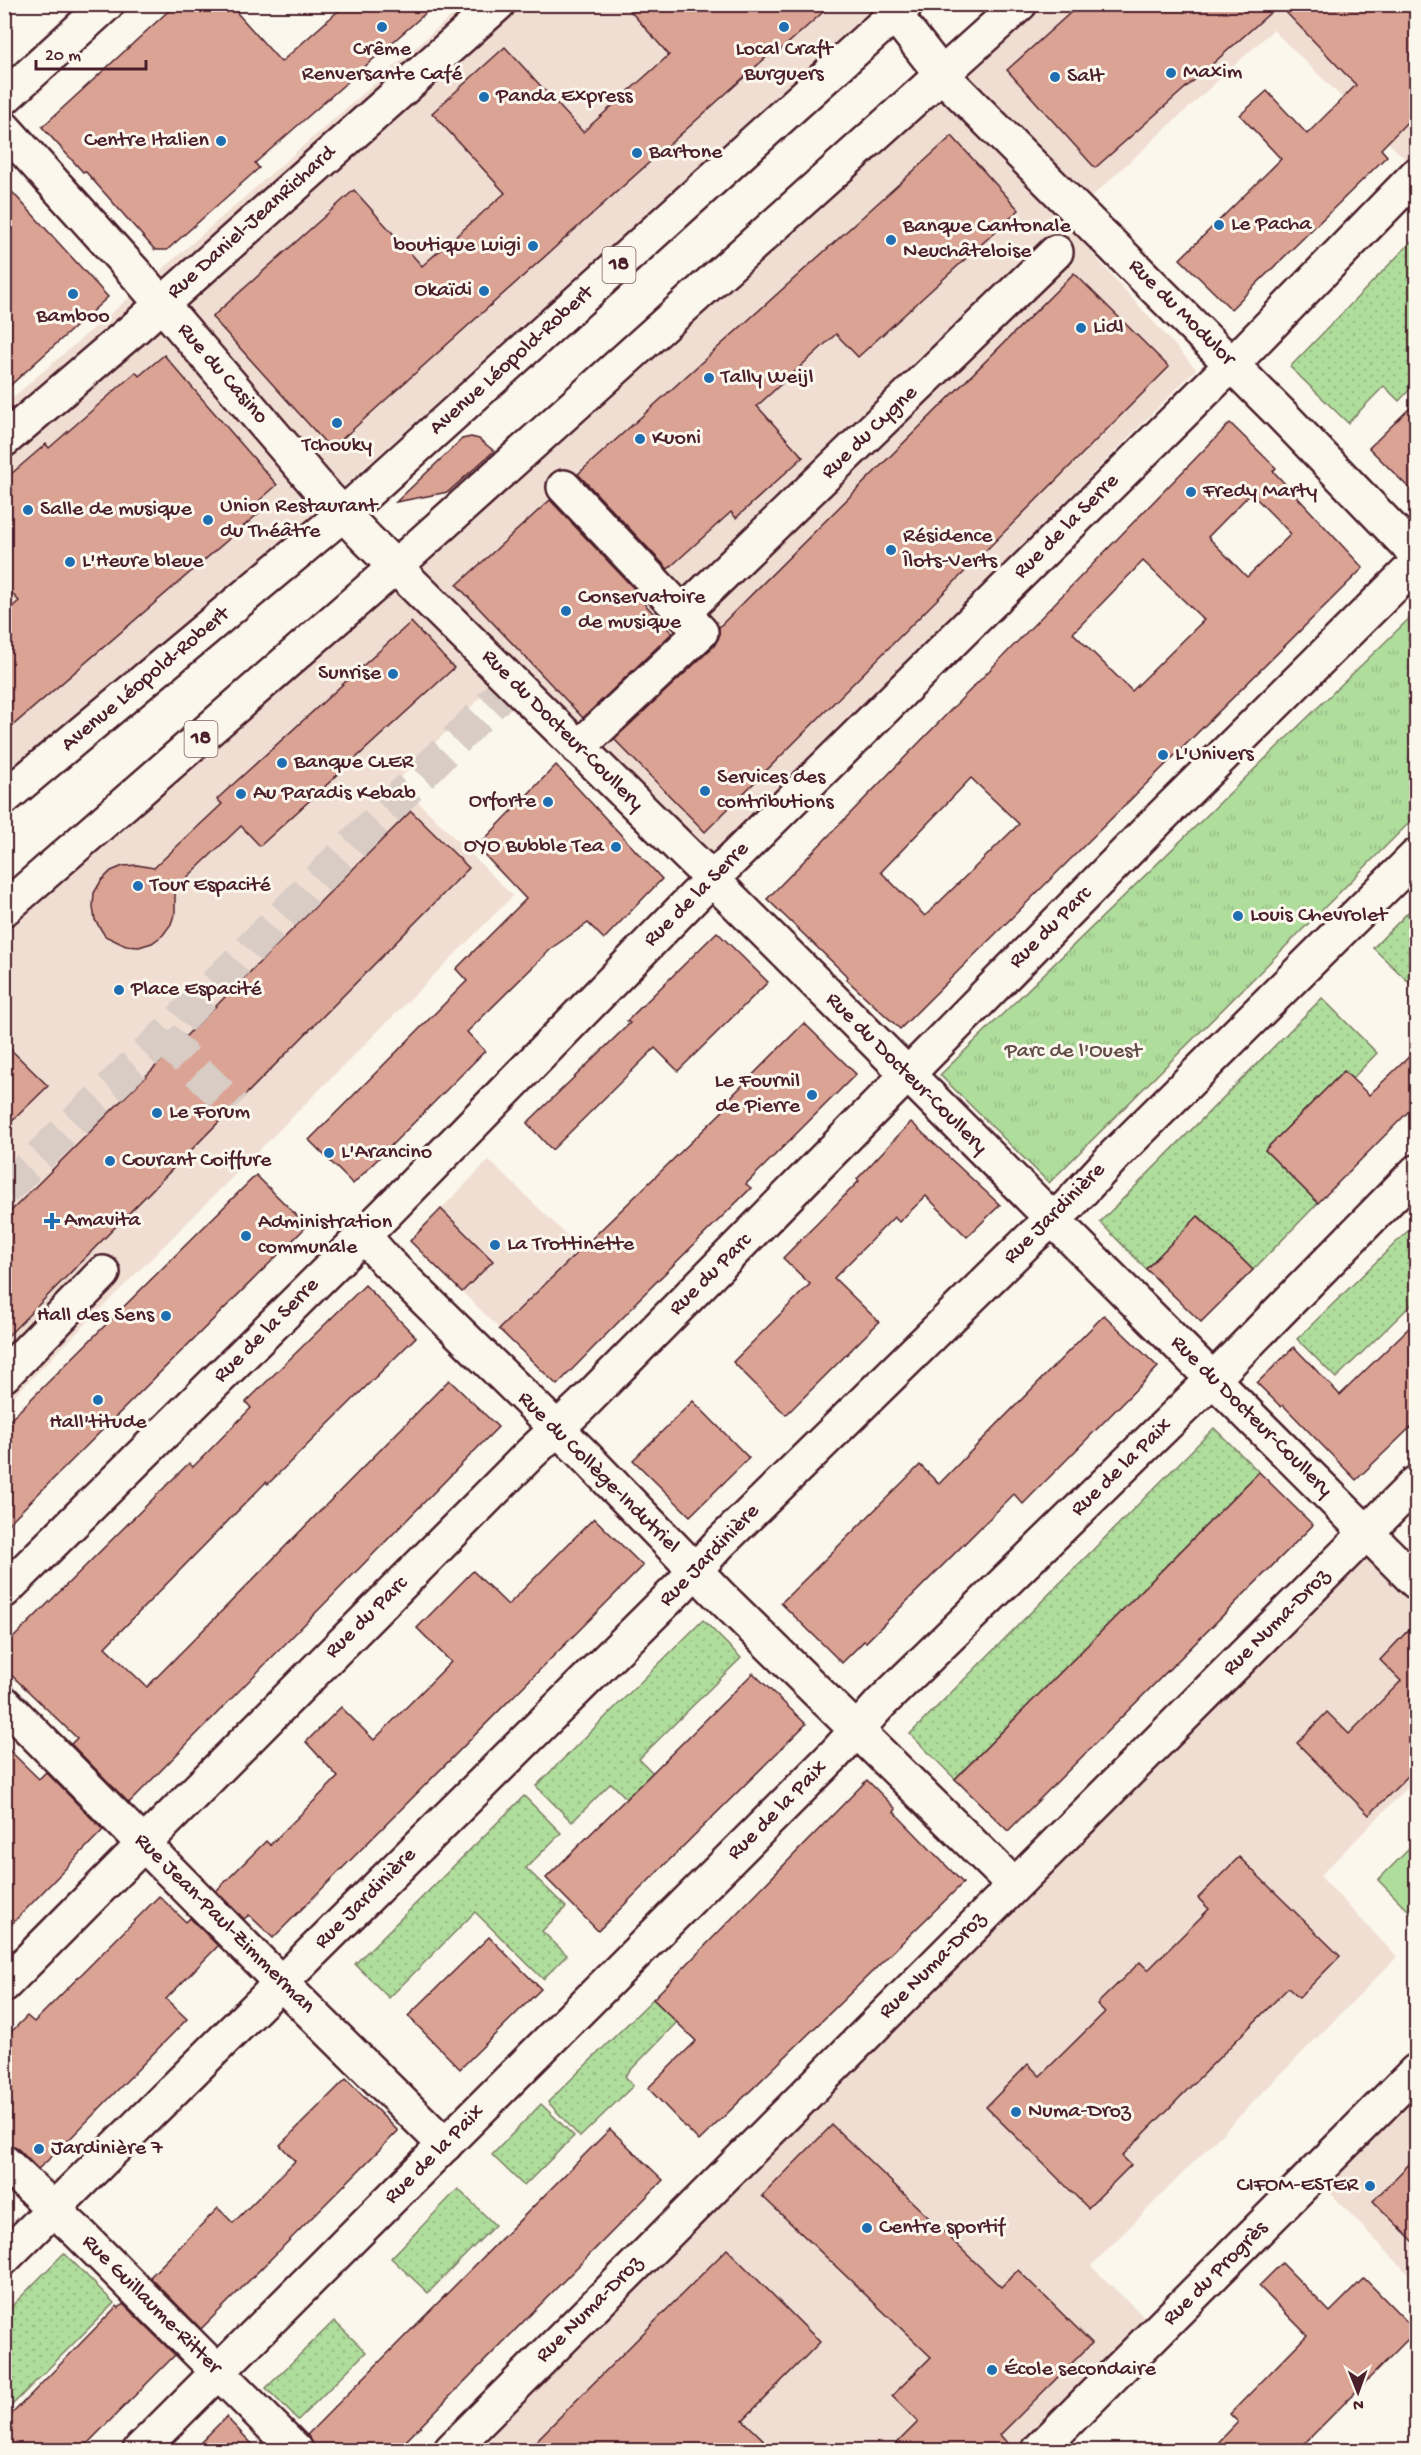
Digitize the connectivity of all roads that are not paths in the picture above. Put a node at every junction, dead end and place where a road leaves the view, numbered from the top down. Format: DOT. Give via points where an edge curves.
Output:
graph roads {
  1 [pos="107,4"];
  2 [pos="498,4"];
  3 [pos="1020,4"];
  4 [pos="895,8"];
  5 [pos="942,75"];
  6 [pos="4,98"];
  7 [pos="4,128"];
  8 [pos="1416,175"];
  9 [pos="1056,252"];
  10 [pos="162,304"];
  11 [pos="1231,364"];
  12 [pos="4,441"];
  13 [pos="564,487"];
  14 [pos="343,514"];
  15 [pos="1416,554"];
  16 [pos="1416,564"];
  17 [pos="395,567"];
  18 [pos="683,614"];
  19 [pos="578,748"];
  20 [pos="4,798"];
  21 [pos="1416,856"];
  22 [pos="712,879"];
  23 [pos="4,909"];
  24 [pos="907,1075"];
  25 [pos="1416,1172"];
  26 [pos="1053,1219"];
  27 [pos="363,1235"];
  28 [pos="103,1273"];
  29 [pos="9,1362"];
  30 [pos="1213,1378"];
  31 [pos="556,1429"];
  32 [pos="1416,1483"];
  33 [pos="1367,1533"];
  34 [pos="695,1570"];
  35 [pos="1416,1582"];
  36 [pos="4,1591"];
  37 [pos="4,1703"];
  38 [pos="857,1729"];
  39 [pos="145,1844"];
  40 [pos="1014,1885"];
  41 [pos="281,1983"];
  42 [pos="4,1985"];
  43 [pos="1416,2071"];
  44 [pos="445,2145"];
  45 [pos="4,2162"];
  46 [pos="53,2209"];
  47 [pos="4,2258"];
  48 [pos="218,2372"];
  49 [pos="140,2451"];
  50 [pos="296,2451"];
  51 [pos="451,2451"];
  52 [pos="1040,2451"];
  1 -- 6 [label="street"];
  2 -- 10 [label="street, Rue Daniel-JeanRichard"];
  3 -- 5 [label="street, 18"];
  4 -- 5 [label="street, Avenue Léopold-Robert"];
  4 -- 14 [label="street, Avenue Léopold-Robert / 18"];
  5 -- 11 [label="street, Rue du Modulor"];
  5 -- 17 [label="street, 18"];
  7 -- 10 [label="street, Rue du Casino"];
  8 -- 11 [label="street, Rue de la Serre"];
  9 -- 18 [label="street, Rue du Cygne"];
  10 -- 12 [label="street, Rue Daniel-JeanRichard"];
  10 -- 14 [label="street, Rue du Casino"];
  11 -- 15 [label="street, Rue du Modulor"];
  11 -- 22 [label="street, Rue de la Serre"];
  13 -- 18 [label="street"];
  14 -- 17 [label="street"];
  14 -- 20 [label="street, Avenue Léopold-Robert / 18"];
  16 -- 24 [label="street, Rue du Parc"];
  17 -- 19 [label="street, Rue du Docteur-Coullery"];
  17 -- 23 [label="street, 18"];
  18 -- 19 [label="street" via="701,632"];
  19 -- 22 [label="street, Rue du Docteur-Coullery"];
  21 -- 26 [label="street, Rue Jardinière"];
  22 -- 24 [label="street, Rue du Docteur-Coullery"];
  22 -- 27 [label="street, Rue de la Serre"];
  24 -- 26 [label="street, Rue du Docteur-Coullery"];
  24 -- 31 [label="street, Rue du Parc"];
  25 -- 30 [label="street, Rue de la Paix"];
  26 -- 30 [label="street, Rue du Docteur-Coullery"];
  26 -- 34 [label="street, Rue Jardinière"];
  27 -- 31 [label="street, Rue du Collège-Indutriel"];
  27 -- 36 [label="street, Rue de la Serre"];
  28 -- 29 [label="street"];
  30 -- 33 [label="street, Rue du Docteur-Coullery"];
  30 -- 38 [label="street, Rue de la Paix"];
  31 -- 34 [label="street, Rue du Collège-Indutriel"];
  31 -- 39 [label="street, Rue du Parc"];
  32 -- 33 [label="street, Rue Numa-Droz"];
  33 -- 35 [label="street, Rue du Docteur-Coullery"];
  33 -- 40 [label="street, Rue Numa-Droz"];
  34 -- 38 [label="street, Rue du Collège-Indutriel"];
  34 -- 41 [label="street, Rue Jardinière"];
  37 -- 39 [label="street, Rue Jean-Paul-Zimmerman"];
  38 -- 40 [label="street, Rue du Collège-Indutriel"];
  38 -- 44 [label="street, Rue de la Paix"];
  39 -- 41 [label="street, Rue Jean-Paul-Zimmerman"];
  39 -- 42 [label="street, Rue du Parc"];
  40 -- 51 [label="street, Rue Numa-Droz"];
  41 -- 44 [label="street, Rue Jean-Paul-Zimmerman"];
  41 -- 46 [label="street, Rue Jardinière"];
  43 -- 52 [label="street, Rue du Progrès"];
  44 -- 48 [label="street, Rue de la Paix"];
  45 -- 46 [label="street, Rue Guillaume-Ritter"];
  46 -- 47 [label="street, Rue Jardinière"];
  46 -- 48 [label="street, Rue Guillaume-Ritter"];
  48 -- 49 [label="street, Rue de la Paix"];
  48 -- 50 [label="street, Rue Guillaume-Ritter"];
}
